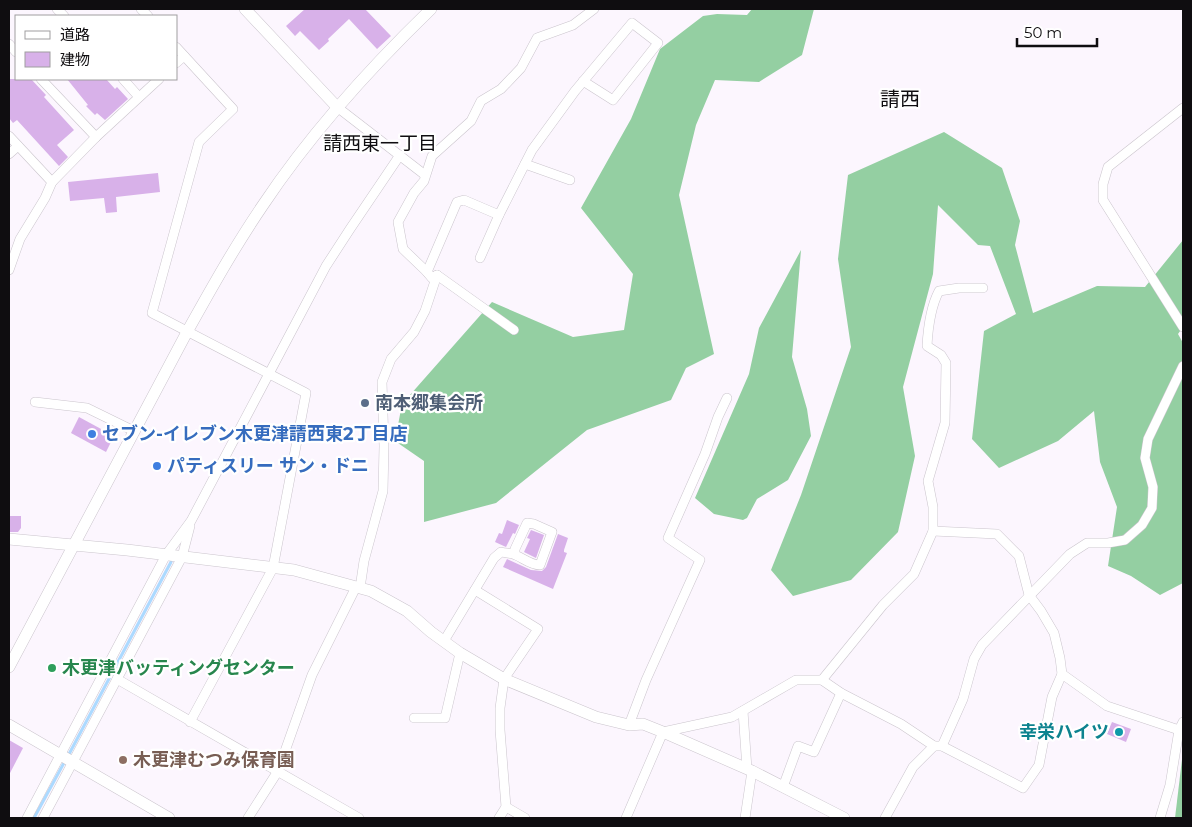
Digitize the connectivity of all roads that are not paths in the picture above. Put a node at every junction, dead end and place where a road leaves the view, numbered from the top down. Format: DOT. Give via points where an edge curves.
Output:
graph roads {
  1 [pos="245,9"];
  2 [pos="431,9"];
  3 [pos="594,9"];
  4 [pos="178,49"];
  5 [pos="184,56"];
  6 [pos="178,61"];
  7 [pos="42,80"];
  8 [pos="124,80"];
  9 [pos="158,80"];
  10 [pos="583,81"];
  11 [pos="140,96"];
  12 [pos="337,108"];
  13 [pos="1183,108"];
  14 [pos="9,136"];
  15 [pos="96,137"];
  16 [pos="18,146"];
  17 [pos="9,154"];
  18 [pos="400,155"];
  19 [pos="525,164"];
  20 [pos="425,175"];
  21 [pos="570,180"];
  22 [pos="52,182"];
  23 [pos="499,215"];
  24 [pos="480,258"];
  25 [pos="9,270"];
  26 [pos="427,272"];
  27 [pos="437,275"];
  28 [pos="983,288"];
  29 [pos="1183,327"];
  30 [pos="514,330"];
  31 [pos="186,332"];
  32 [pos="1182,371"];
  33 [pos="269,374"];
  34 [pos="727,398"];
  35 [pos="35,402"];
  36 [pos="134,431"];
  37 [pos="191,521"];
  38 [pos="933,531"];
  39 [pos="9,539"];
  40 [pos="73,545"];
  41 [pos="515,554"];
  42 [pos="166,555"];
  43 [pos="182,557"];
  44 [pos="273,568"];
  45 [pos="358,588"];
  46 [pos="475,590"];
  47 [pos="1029,596"];
  48 [pos="444,641"];
  49 [pos="460,653"];
  50 [pos="9,667"];
  51 [pos="1062,674"];
  52 [pos="117,679"];
  53 [pos="504,679"];
  54 [pos="822,680"];
  55 [pos="841,693"];
  56 [pos="742,711"];
  57 [pos="414,718"];
  58 [pos="190,722"];
  59 [pos="9,725"];
  60 [pos="629,725"];
  61 [pos="1181,726"];
  62 [pos="663,732"];
  63 [pos="938,746"];
  64 [pos="67,759"];
  65 [pos="750,770"];
  66 [pos="278,771"];
  67 [pos="784,787"];
  68 [pos="506,807"];
  69 [pos="164,817"];
  70 [pos="27,818"];
  71 [pos="43,818"];
  72 [pos="248,818"];
  73 [pos="359,818"];
  74 [pos="499,818"];
  75 [pos="525,818"];
  76 [pos="626,818"];
  77 [pos="745,818"];
  78 [pos="844,818"];
  79 [pos="885,818"];
  80 [pos="1160,818"];
  1 -- 12 [label="street"];
  2 -- 12 [label="street" via="387,51"];
  3 -- 20 [label="street" via="572,25 537,38 522,68 501,89 481,101 471,121 432,156"];
  4 -- 5 [label="street"];
  5 -- 6 [label="street"];
  5 -- 31 [label="street" via="233,109 199,142 152,313"];
  7 -- 15 [label="street"];
  8 -- 11 [label="street"];
  9 -- 11 [label="street"];
  10 -- 10 [label="street" via="613,100 658,43 632,23"];
  10 -- 19 [label="street"];
  11 -- 15 [label="street"];
  12 -- 18 [label="street"];
  12 -- 31 [label="street" via="263,205"];
  13 -- 29 [label="street" via="1108,167 1103,200"];
  14 -- 16 [label="street"];
  15 -- 22 [label="street"];
  16 -- 17 [label="street"];
  16 -- 22 [label="street"];
  18 -- 20 [label="street"];
  18 -- 33 [label="street" via="326,266"];
  19 -- 21 [label="street"];
  19 -- 23 [label="street"];
  20 -- 26 [label="street" via="424,182 398,222 403,249"];
  22 -- 25 [label="street" via="20,239"];
  23 -- 24 [label="street"];
  23 -- 26 [label="street" via="464,200 457,202"];
  26 -- 27 [label="street" via="432,278"];
  27 -- 30 [label="street"];
  27 -- 45 [label="street" via="414,332 391,359 382,382 383,491"];
  28 -- 38 [label="street" via="939,291 929,323 927,346 942,355 946,363 945,423 928,482"];
  31 -- 33 [label="street"];
  31 -- 36 [label="street"];
  32 -- 47 [label="street" via="1148,439 1145,458 1153,487 1152,508 1142,526 1126,540 1108,544 1087,543 1070,554"];
  33 -- 37 [label="street"];
  33 -- 44 [label="street" via="306,393"];
  34 -- 60 [label="street" via="668,538 700,560"];
  35 -- 36 [label="street" via="87,408"];
  36 -- 40 [label="street"];
  37 -- 42 [label="street"];
  37 -- 43 [label="street"];
  38 -- 47 [label="street" via="997,534 1019,556"];
  38 -- 54 [label="street" via="914,574 883,605"];
  39 -- 40 [label="street"];
  40 -- 42 [label="street"];
  40 -- 50 [label="street"];
  41 -- 41 [label="street" via="527,524 552,532 540,565"];
  41 -- 46 [label="street" via="500,552"];
  42 -- 43 [label="street"];
  42 -- 64 [label="street"];
  43 -- 44 [label="street"];
  43 -- 52 [label="street"];
  44 -- 45 [label="street" via="294,570"];
  44 -- 58 [label="street"];
  45 -- 48 [label="street" via="407,611"];
  45 -- 66 [label="street" via="312,675"];
  46 -- 48 [label="street"];
  46 -- 53 [label="street" via="538,629"];
  47 -- 51 [label="street" via="1054,632"];
  47 -- 63 [label="street" via="982,645 974,659 963,699"];
  48 -- 49 [label="street"];
  49 -- 53 [label="street"];
  49 -- 57 [label="street" via="445,718"];
  51 -- 61 [label="street" via="1107,706"];
  51 -- 63 [label="street" via="1052,697 1039,765 1023,788"];
  52 -- 58 [label="street"];
  52 -- 64 [label="street"];
  53 -- 60 [label="street" via="596,717"];
  53 -- 68 [label="street" via="500,730"];
  54 -- 55 [label="street"];
  54 -- 56 [label="street" via="796,680"];
  55 -- 63 [label="street"];
  55 -- 67 [label="street" via="814,752 798,746"];
  56 -- 62 [label="street" via="732,718"];
  56 -- 65 [label="street"];
  58 -- 66 [label="street"];
  59 -- 64 [label="street"];
  60 -- 62 [label="street" via="643,724"];
  61 -- 80 [label="street"];
  62 -- 65 [label="street"];
  62 -- 76 [label="street"];
  63 -- 79 [label="street" via="913,767"];
  64 -- 69 [label="street"];
  64 -- 70 [label="street"];
  64 -- 71 [label="street"];
  65 -- 67 [label="street"];
  65 -- 77 [label="street"];
  66 -- 72 [label="street"];
  66 -- 73 [label="street"];
  67 -- 78 [label="street"];
  68 -- 74 [label="street"];
  68 -- 75 [label="street"];
}
